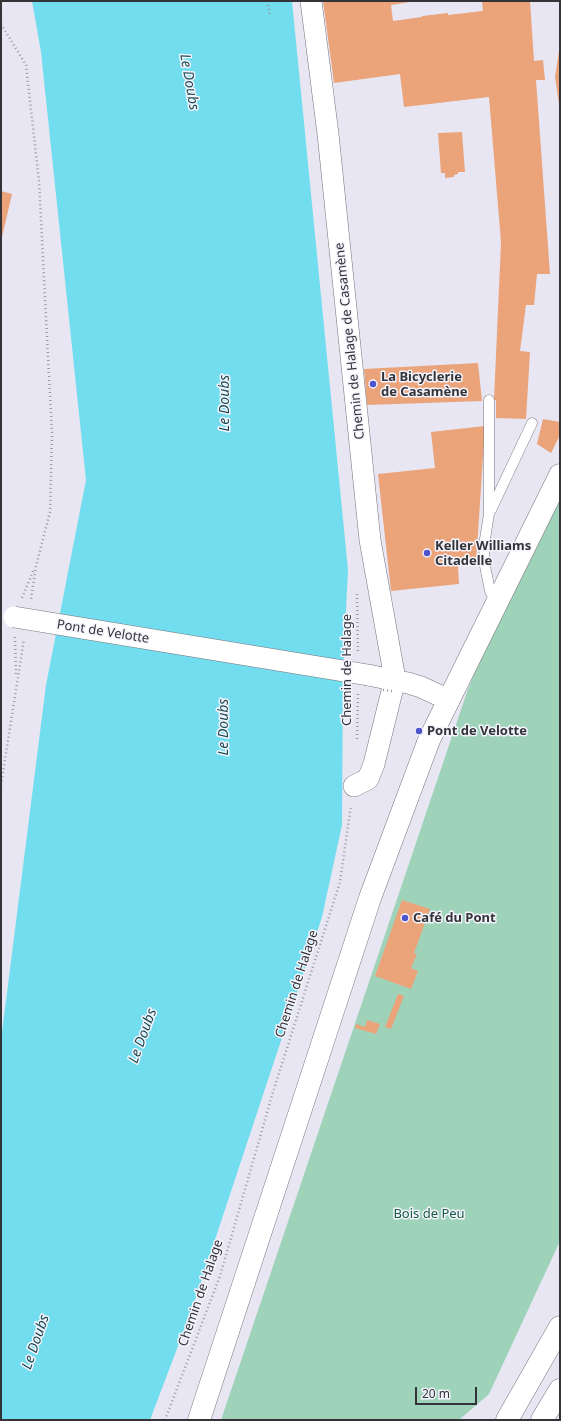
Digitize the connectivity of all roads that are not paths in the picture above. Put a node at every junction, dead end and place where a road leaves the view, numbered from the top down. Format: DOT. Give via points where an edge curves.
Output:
graph roads {
  1 [pos="311,1"];
  2 [pos="489,400"];
  3 [pos="532,423"];
  4 [pos="560,475"];
  5 [pos="489,514"];
  6 [pos="496,603"];
  7 [pos="15,612"];
  8 [pos="395,679"];
  9 [pos="449,700"];
  10 [pos="354,786"];
  11 [pos="560,1327"];
  12 [pos="560,1390"];
  13 [pos="199,1420"];
  14 [pos="507,1420"];
  15 [pos="542,1420"];
  1 -- 8 [label="street, Chemin de Halage de Casamène" via="328,134 370,540"];
  2 -- 5 [label="lane"];
  3 -- 5 [label="lane"];
  4 -- 6 [label="main road"];
  5 -- 6 [label="lane" via="484,561 490,591"];
  6 -- 9 [label="main road"];
  7 -- 8 [label="street, Pont de Velotte, bridge"];
  8 -- 9 [label="street, Pont de Velotte"];
  8 -- 10 [label="street" via="374,764 368,779"];
  9 -- 13 [label="main road" via="429,740 370,898"];
  11 -- 14 [label="main road"];
  12 -- 15 [label="main road"];
}
